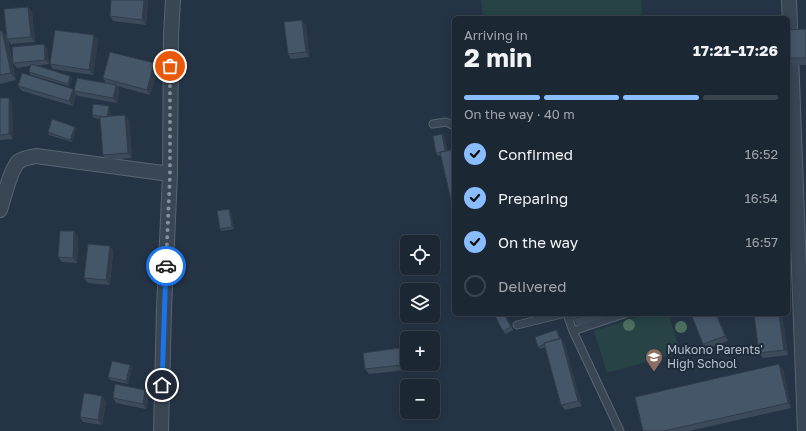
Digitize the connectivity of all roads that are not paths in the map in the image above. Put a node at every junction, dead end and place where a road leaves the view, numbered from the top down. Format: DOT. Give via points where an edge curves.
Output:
graph roads {
  1 [pos="173,0"];
  2 [pos="789,0"];
  3 [pos="790,16"];
  4 [pos="790,27"];
  5 [pos="433,124"];
  6 [pos="452,125"];
  7 [pos="170,174"];
  8 [pos="0,210"];
  9 [pos="554,316"];
  10 [pos="568,316"];
  11 [pos="618,316"];
  12 [pos="517,325"];
  13 [pos="573,331"];
  14 [pos="161,431"];
  15 [pos="620,431"];
  16 [pos="805,431"];
  1 -- 7 [label="street"];
  2 -- 3 [label="street"];
  4 -- 16 [label="street"];
  5 -- 6 [label="lane" via="446,122"];
  7 -- 8 [label="street" via="28,157 18,162"];
  7 -- 14 [label="street"];
  9 -- 12 [label="lane"];
  10 -- 13 [label="lane"];
  11 -- 13 [label="lane"];
  13 -- 15 [label="lane"];
}
